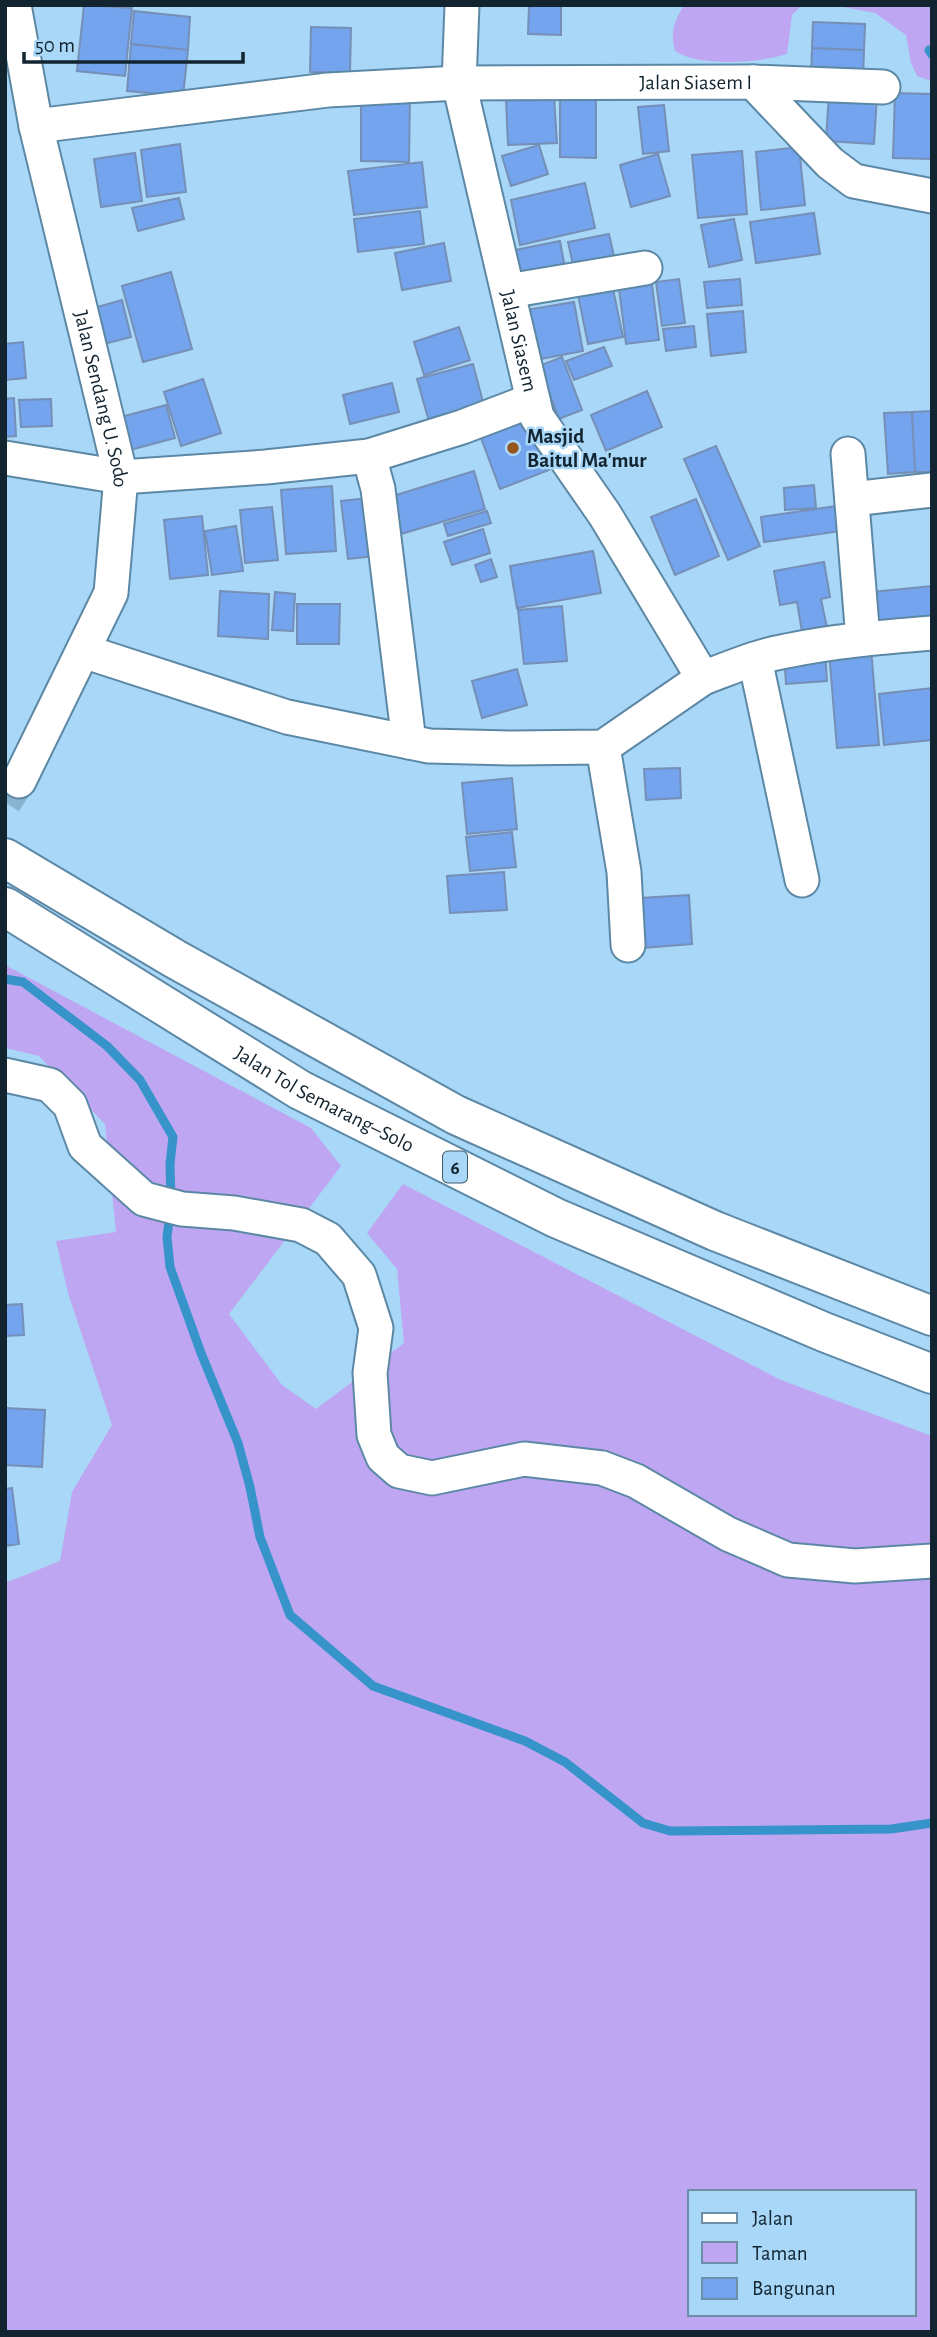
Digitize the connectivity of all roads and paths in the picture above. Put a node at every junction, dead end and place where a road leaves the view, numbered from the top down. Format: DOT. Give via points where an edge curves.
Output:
graph roads {
  1 [pos="14,5"];
  2 [pos="462,5"];
  3 [pos="753,82"];
  4 [pos="459,83"];
  5 [pos="883,87"];
  6 [pos="36,126"];
  7 [pos="932,196"];
  8 [pos="645,268"];
  9 [pos="508,291"];
  10 [pos="533,400"];
  11 [pos="848,454"];
  12 [pos="369,456"];
  13 [pos="5,458"];
  14 [pos="121,477"];
  15 [pos="932,490"];
  16 [pos="852,499"];
  17 [pos="932,633"];
  18 [pos="863,639"];
  19 [pos="83,651"];
  20 [pos="755,659"];
  21 [pos="703,678"];
  22 [pos="409,742"];
  23 [pos="603,747"];
  24 [pos="19,781"];
  25 [pos="5,858"];
  26 [pos="802,880"];
  27 [pos="5,907"];
  28 [pos="628,945"];
  29 [pos="5,1075"];
  30 [pos="932,1316"];
  31 [pos="932,1374"];
  32 [pos="932,1561"];
  1 -- 6 [label="street, Jalan Sendang U. Sodo"];
  2 -- 4 [label="street, Jalan Siasem"];
  3 -- 4 [label="street, Jalan Siasem I"];
  3 -- 5 [label="street"];
  3 -- 7 [label="street, Jalan Siasem I" via="830,163 854,181"];
  4 -- 6 [label="street, Jalan Siasem I" via="328,90"];
  4 -- 9 [label="street, Jalan Siasem"];
  6 -- 14 [label="street, Jalan Sendang U. Sodo"];
  8 -- 9 [label="street"];
  9 -- 10 [label="street, Jalan Siasem"];
  10 -- 12 [label="street"];
  10 -- 21 [label="street, Jalan Siasem" via="537,417 605,515"];
  11 -- 16 [label="street"];
  12 -- 14 [label="street"];
  12 -- 22 [label="street" via="378,489"];
  13 -- 14 [label="street"];
  14 -- 19 [label="street, Jalan Sendang U. Sodo" via="111,593"];
  15 -- 16 [label="street"];
  16 -- 18 [label="street"];
  17 -- 18 [label="street"];
  18 -- 20 [label="street"];
  19 -- 22 [label="street" via="287,717"];
  19 -- 24 [label="street, Jalan Sendang U. Sodo"];
  20 -- 21 [label="street"];
  20 -- 26 [label="street"];
  21 -- 23 [label="street"];
  22 -- 23 [label="street"];
  23 -- 28 [label="street" via="624,872"];
  25 -- 30 [label="highway, 6" via="175,960 456,1115 715,1231"];
  27 -- 31 [label="highway, Jalan Tol Semarang–Solo / 6" via="300,1090 556,1217"];
  29 -- 32 [label="street" via="50,1085 70,1105 85,1146 144,1199 181,1209 301,1225 328,1239 359,1275 376,1328 370,1373 373,1435 383,1457 399,1471 432,1478 524,1459 602,1468 788,1560 855,1566"];
}
